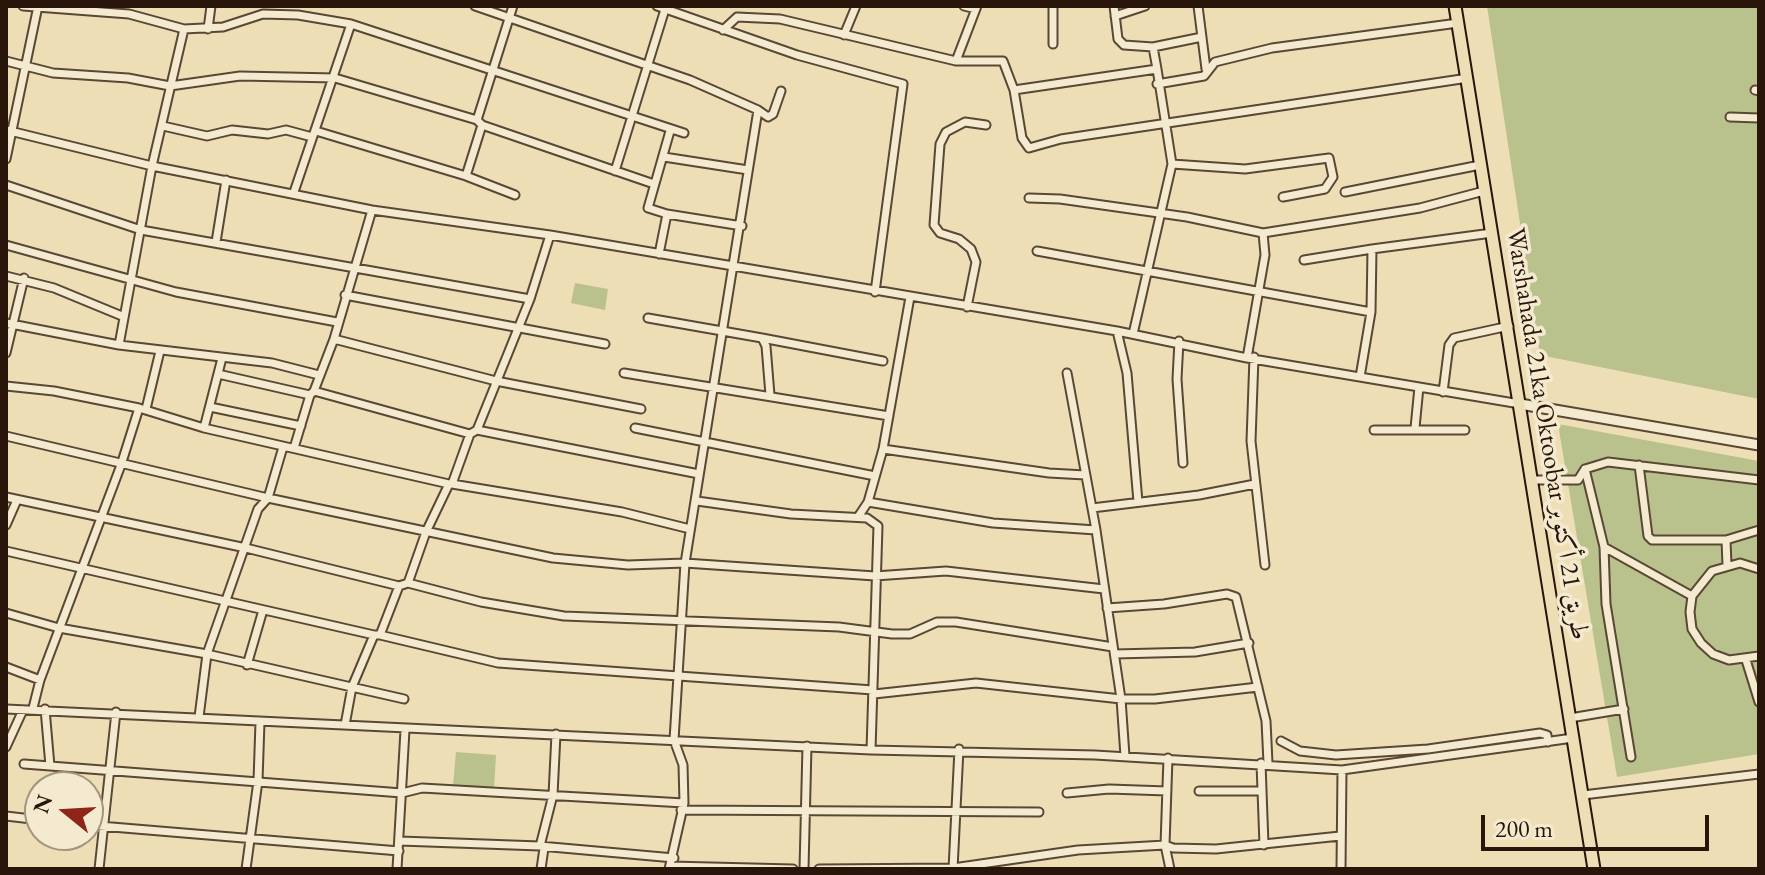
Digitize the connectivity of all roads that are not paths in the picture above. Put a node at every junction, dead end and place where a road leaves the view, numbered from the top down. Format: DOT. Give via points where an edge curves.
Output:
graph roads {
  1 [pos="23,6"];
  2 [pos="211,6"];
  3 [pos="475,6"];
  4 [pos="513,6"];
  5 [pos="856,6"];
  6 [pos="964,6"];
  7 [pos="1053,6"];
  8 [pos="1114,6"];
  9 [pos="1145,6"];
  10 [pos="1198,6"];
  11 [pos="1455,6"];
  12 [pos="38,7"];
  13 [pos="663,7"];
  14 [pos="976,7"];
  15 [pos="1115,16"];
  16 [pos="511,19"];
  17 [pos="1458,23"];
  18 [pos="351,24"];
  19 [pos="184,29"];
  20 [pos="208,29"];
  21 [pos="723,30"];
  22 [pos="844,35"];
  23 [pos="1202,37"];
  24 [pos="1053,44"];
  25 [pos="1153,47"];
  26 [pos="6,61"];
  27 [pos="956,61"];
  28 [pos="24,64"];
  29 [pos="647,67"];
  30 [pos="1157,69"];
  31 [pos="1206,69"];
  32 [pos="494,71"];
  33 [pos="335,78"];
  34 [pos="1468,78"];
  35 [pos="1157,84"];
  36 [pos="170,86"];
  37 [pos="1014,90"];
  38 [pos="781,91"];
  39 [pos="758,110"];
  40 [pos="633,117"];
  41 [pos="1730,117"];
  42 [pos="1759,118"];
  43 [pos="479,123"];
  44 [pos="1166,123"];
  45 [pos="986,125"];
  46 [pos="163,126"];
  47 [pos="8,130"];
  48 [pos="670,131"];
  49 [pos="684,133"];
  50 [pos="314,134"];
  51 [pos="664,157"];
  52 [pos="6,159"];
  53 [pos="1172,164"];
  54 [pos="1480,165"];
  55 [pos="152,166"];
  56 [pos="748,170"];
  57 [pos="615,171"];
  58 [pos="466,176"];
  59 [pos="226,180"];
  60 [pos="654,184"];
  61 [pos="6,185"];
  62 [pos="1484,191"];
  63 [pos="294,192"];
  64 [pos="1345,192"];
  65 [pos="515,195"];
  66 [pos="1283,197"];
  67 [pos="1029,198"];
  68 [pos="372,210"];
  69 [pos="667,214"];
  70 [pos="1159,215"];
  71 [pos="742,226"];
  72 [pos="141,230"];
  73 [pos="1263,233"];
  74 [pos="1492,233"];
  75 [pos="550,235"];
  76 [pos="216,242"];
  77 [pos="6,245"];
  78 [pos="1372,249"];
  79 [pos="1037,251"];
  80 [pos="659,254"];
  81 [pos="1304,260"];
  82 [pos="352,267"];
  83 [pos="730,268"];
  84 [pos="1147,270"];
  85 [pos="6,276"];
  86 [pos="24,278"];
  87 [pos="132,280"];
  88 [pos="1257,290"];
  89 [pos="875,292"];
  90 [pos="345,295"];
  91 [pos="910,297"];
  92 [pos="530,299"];
  93 [pos="967,307"];
  94 [pos="1371,312"];
  95 [pos="122,316"];
  96 [pos="648,318"];
  97 [pos="337,322"];
  98 [pos="9,323"];
  99 [pos="1509,326"];
  100 [pos="517,327"];
  101 [pos="1117,331"];
  102 [pos="723,332"];
  103 [pos="1133,334"];
  104 [pos="762,338"];
  105 [pos="334,339"];
  106 [pos="1179,341"];
  107 [pos="605,344"];
  108 [pos="119,345"];
  109 [pos="160,351"];
  110 [pos="6,353"];
  111 [pos="1251,357"];
  112 [pos="222,358"];
  113 [pos="883,361"];
  114 [pos="624,373"];
  115 [pos="1067,373"];
  116 [pos="218,374"];
  117 [pos="319,375"];
  118 [pos="1360,377"];
  119 [pos="496,381"];
  120 [pos="6,386"];
  121 [pos="714,387"];
  122 [pos="1419,387"];
  123 [pos="1443,392"];
  124 [pos="312,393"];
  125 [pos="770,395"];
  126 [pos="1520,404"];
  127 [pos="210,407"];
  128 [pos="142,408"];
  129 [pos="641,409"];
  130 [pos="889,416"];
  131 [pos="301,426"];
  132 [pos="204,428"];
  133 [pos="635,428"];
  134 [pos="1415,428"];
  135 [pos="1374,430"];
  136 [pos="1465,430"];
  137 [pos="473,432"];
  138 [pos="6,436"];
  139 [pos="705,441"];
  140 [pos="1759,445"];
  141 [pos="283,447"];
  142 [pos="294,448"];
  143 [pos="883,449"];
  144 [pos="1183,463"];
  145 [pos="121,465"];
  146 [pos="1639,465"];
  147 [pos="1585,469"];
  148 [pos="699,474"];
  149 [pos="1085,475"];
  150 [pos="875,476"];
  151 [pos="1532,480"];
  152 [pos="1759,480"];
  153 [pos="451,484"];
  154 [pos="1255,484"];
  155 [pos="6,497"];
  156 [pos="268,498"];
  157 [pos="17,500"];
  158 [pos="697,501"];
  159 [pos="868,502"];
  160 [pos="1138,502"];
  161 [pos="1092,508"];
  162 [pos="858,517"];
  163 [pos="102,518"];
  164 [pos="6,525"];
  165 [pos="690,529"];
  166 [pos="1096,530"];
  167 [pos="1759,530"];
  168 [pos="426,532"];
  169 [pos="1726,540"];
  170 [pos="1604,547"];
  171 [pos="246,548"];
  172 [pos="6,551"];
  173 [pos="685,563"];
  174 [pos="1265,565"];
  175 [pos="1727,565"];
  176 [pos="82,569"];
  177 [pos="1759,569"];
  178 [pos="875,576"];
  179 [pos="408,583"];
  180 [pos="399,586"];
  181 [pos="1104,589"];
  182 [pos="1692,596"];
  183 [pos="227,600"];
  184 [pos="1107,608"];
  185 [pos="263,610"];
  186 [pos="6,613"];
  187 [pos="679,620"];
  188 [pos="59,628"];
  189 [pos="877,632"];
  190 [pos="377,635"];
  191 [pos="1249,643"];
  192 [pos="1114,650"];
  193 [pos="207,654"];
  194 [pos="1759,656"];
  195 [pos="1746,660"];
  196 [pos="247,665"];
  197 [pos="6,667"];
  198 [pos="676,676"];
  199 [pos="40,680"];
  200 [pos="352,687"];
  201 [pos="1258,687"];
  202 [pos="874,692"];
  203 [pos="1758,697"];
  204 [pos="404,699"];
  205 [pos="1121,699"];
  206 [pos="33,708"];
  207 [pos="6,709"];
  208 [pos="45,709"];
  209 [pos="1624,709"];
  210 [pos="23,710"];
  211 [pos="116,712"];
  212 [pos="199,717"];
  213 [pos="1570,718"];
  214 [pos="260,722"];
  215 [pos="345,725"];
  216 [pos="405,730"];
  217 [pos="556,734"];
  218 [pos="1573,738"];
  219 [pos="674,740"];
  220 [pos="1281,741"];
  221 [pos="1548,742"];
  222 [pos="807,746"];
  223 [pos="6,747"];
  224 [pos="959,749"];
  225 [pos="871,750"];
  226 [pos="1125,756"];
  227 [pos="1631,757"];
  228 [pos="1168,758"];
  229 [pos="1264,763"];
  230 [pos="24,764"];
  231 [pos="50,766"];
  232 [pos="1342,770"];
  233 [pos="111,772"];
  234 [pos="1759,774"];
  235 [pos="258,781"];
  236 [pos="1167,791"];
  237 [pos="1199,791"];
  238 [pos="1261,791"];
  239 [pos="402,793"];
  240 [pos="1067,793"];
  241 [pos="553,795"];
  242 [pos="1583,795"];
  243 [pos="683,807"];
  244 [pos="805,811"];
  245 [pos="956,811"];
  246 [pos="1039,812"];
  247 [pos="104,826"];
  248 [pos="1340,836"];
  249 [pos="251,840"];
  250 [pos="400,841"];
  251 [pos="1165,845"];
  252 [pos="1264,845"];
  253 [pos="542,847"];
  254 [pos="399,851"];
  255 [pos="671,864"];
  256 [pos="953,868"];
  257 [pos="246,869"];
  258 [pos="397,869"];
  259 [pos="541,869"];
  260 [pos="793,869"];
  261 [pos="804,869"];
  262 [pos="819,869"];
  263 [pos="1170,869"];
  264 [pos="1341,869"];
  265 [pos="1594,869"];
  1 -- 12 [label="street"];
  2 -- 20 [label="street"];
  3 -- 16 [label="street"];
  4 -- 16 [label="street"];
  5 -- 22 [label="street"];
  6 -- 14 [label="street"];
  7 -- 24 [label="street"];
  8 -- 15 [label="street"];
  9 -- 15 [label="street"];
  10 -- 23 [label="street"];
  11 -- 17 [label="main road, Warshahada 21ka Oktoobar طريق 21 أكتوبر"];
  12 -- 19 [label="street" via="129,14"];
  12 -- 28 [label="street"];
  13 -- 21 [label="street"];
  13 -- 29 [label="street"];
  14 -- 27 [label="street"];
  15 -- 25 [label="street" via="1121,44"];
  16 -- 29 [label="street"];
  16 -- 32 [label="street"];
  17 -- 31 [label="street" via="1272,48"];
  17 -- 34 [label="main road, Warshahada 21ka Oktoobar طريق 21 أكتوبر"];
  18 -- 20 [label="street" via="263,14"];
  18 -- 32 [label="street"];
  18 -- 33 [label="street"];
  19 -- 20 [label="street"];
  19 -- 36 [label="street"];
  21 -- 22 [label="street" via="737,17 750,17"];
  21 -- 89 [label="street" via="903,84"];
  22 -- 27 [label="street"];
  23 -- 25 [label="street"];
  23 -- 31 [label="street"];
  25 -- 30 [label="street"];
  26 -- 28 [label="street"];
  27 -- 37 [label="street" via="1005,62"];
  28 -- 36 [label="street" via="53,73"];
  28 -- 47 [label="street"];
  29 -- 39 [label="street"];
  29 -- 40 [label="street"];
  30 -- 35 [label="street"];
  30 -- 37 [label="street"];
  31 -- 35 [label="street" via="1200,77"];
  32 -- 40 [label="street"];
  32 -- 43 [label="street"];
  33 -- 36 [label="street" via="240,76"];
  33 -- 43 [label="street"];
  33 -- 50 [label="street"];
  34 -- 44 [label="street"];
  34 -- 54 [label="main road, Warshahada 21ka Oktoobar طريق 21 أكتوبر"];
  35 -- 44 [label="street"];
  36 -- 46 [label="street"];
  37 -- 44 [label="street" via="1022,138 1029,148"];
  38 -- 39 [label="street" via="773,114 768,117"];
  39 -- 56 [label="street"];
  40 -- 48 [label="street"];
  40 -- 57 [label="street"];
  41 -- 42 [label="street"];
  43 -- 57 [label="street"];
  43 -- 58 [label="street"];
  44 -- 53 [label="street"];
  45 -- 93 [label="street" via="965,122 946,132 940,144 934,225 971,249 976,262"];
  46 -- 50 [label="street" via="207,136 232,130"];
  46 -- 55 [label="street"];
  47 -- 52 [label="street"];
  47 -- 55 [label="street"];
  48 -- 49 [label="street"];
  48 -- 51 [label="street"];
  50 -- 58 [label="street"];
  50 -- 63 [label="street"];
  51 -- 56 [label="street"];
  51 -- 60 [label="street"];
  53 -- 66 [label="street" via="1245,169 1329,158 1331,185"];
  53 -- 70 [label="street"];
  54 -- 62 [label="main road, Warshahada 21ka Oktoobar طريق 21 أكتوبر"];
  54 -- 64 [label="street"];
  55 -- 59 [label="street"];
  55 -- 72 [label="street"];
  56 -- 71 [label="street"];
  57 -- 60 [label="street"];
  58 -- 65 [label="street"];
  59 -- 63 [label="street"];
  59 -- 76 [label="street"];
  60 -- 69 [label="street" via="648,210"];
  61 -- 72 [label="street"];
  62 -- 73 [label="street" via="1420,208"];
  62 -- 74 [label="main road, Warshahada 21ka Oktoobar طريق 21 أكتوبر"];
  63 -- 68 [label="street"];
  67 -- 70 [label="street"];
  68 -- 75 [label="street"];
  68 -- 82 [label="street"];
  69 -- 71 [label="street"];
  69 -- 80 [label="street"];
  70 -- 73 [label="street"];
  70 -- 84 [label="street"];
  71 -- 83 [label="street"];
  72 -- 76 [label="street"];
  72 -- 87 [label="street"];
  73 -- 88 [label="street" via="1265,255"];
  74 -- 78 [label="street"];
  74 -- 99 [label="main road, Warshahada 21ka Oktoobar طريق 21 أكتوبر"];
  75 -- 80 [label="street"];
  75 -- 92 [label="street"];
  76 -- 82 [label="street"];
  77 -- 87 [label="street"];
  78 -- 81 [label="street"];
  78 -- 94 [label="street"];
  79 -- 84 [label="street"];
  80 -- 83 [label="street"];
  82 -- 90 [label="street"];
  82 -- 92 [label="street"];
  83 -- 89 [label="street"];
  83 -- 102 [label="street"];
  84 -- 88 [label="street"];
  84 -- 103 [label="street"];
  85 -- 86 [label="street"];
  86 -- 95 [label="street"];
  86 -- 98 [label="street"];
  87 -- 95 [label="street"];
  87 -- 97 [label="street"];
  88 -- 94 [label="street"];
  88 -- 111 [label="street"];
  89 -- 91 [label="street"];
  90 -- 97 [label="street"];
  90 -- 100 [label="street"];
  91 -- 93 [label="street"];
  91 -- 130 [label="street"];
  92 -- 100 [label="street"];
  93 -- 101 [label="street"];
  94 -- 118 [label="street"];
  95 -- 108 [label="street"];
  96 -- 102 [label="street"];
  97 -- 105 [label="street"];
  98 -- 108 [label="street"];
  98 -- 110 [label="street"];
  99 -- 123 [label="street" via="1454,338"];
  99 -- 126 [label="main road, Warshahada 21ka Oktoobar طريق 21 أكتوبر"];
  100 -- 107 [label="street"];
  100 -- 119 [label="street"];
  101 -- 103 [label="street"];
  101 -- 160 [label="street" via="1127,373"];
  102 -- 104 [label="street"];
  102 -- 121 [label="street"];
  103 -- 106 [label="street"];
  104 -- 113 [label="street"];
  104 -- 125 [label="street"];
  105 -- 117 [label="street"];
  105 -- 119 [label="street"];
  106 -- 111 [label="street"];
  106 -- 144 [label="street"];
  108 -- 109 [label="street"];
  109 -- 112 [label="street"];
  109 -- 128 [label="street"];
  111 -- 118 [label="street"];
  111 -- 154 [label="street"];
  112 -- 116 [label="street"];
  112 -- 117 [label="street"];
  114 -- 121 [label="street"];
  115 -- 149 [label="street"];
  116 -- 124 [label="street"];
  116 -- 127 [label="street"];
  117 -- 124 [label="street"];
  118 -- 122 [label="street"];
  119 -- 129 [label="street"];
  119 -- 137 [label="street"];
  120 -- 128 [label="street"];
  121 -- 125 [label="street"];
  121 -- 139 [label="street"];
  122 -- 123 [label="street"];
  122 -- 134 [label="street"];
  123 -- 126 [label="street"];
  124 -- 131 [label="street"];
  124 -- 137 [label="street"];
  125 -- 130 [label="street"];
  126 -- 140 [label="street"];
  126 -- 151 [label="main road, Warshahada 21ka Oktoobar طريق 21 أكتوبر"];
  127 -- 131 [label="street"];
  127 -- 132 [label="street"];
  128 -- 132 [label="street"];
  128 -- 145 [label="street"];
  130 -- 143 [label="street"];
  131 -- 142 [label="street"];
  132 -- 141 [label="street"];
  133 -- 139 [label="street"];
  134 -- 135 [label="street"];
  134 -- 136 [label="street"];
  137 -- 148 [label="street"];
  137 -- 153 [label="street"];
  138 -- 145 [label="street"];
  139 -- 148 [label="street"];
  139 -- 150 [label="street"];
  141 -- 142 [label="street"];
  141 -- 156 [label="street"];
  142 -- 153 [label="street"];
  143 -- 149 [label="street"];
  143 -- 150 [label="street"];
  145 -- 156 [label="street"];
  145 -- 163 [label="street"];
  146 -- 147 [label="street" via="1608,462"];
  146 -- 152 [label="street"];
  146 -- 169 [label="street" via="1650,539"];
  147 -- 151 [label="street" via="1578,480"];
  147 -- 170 [label="street"];
  148 -- 158 [label="street"];
  149 -- 161 [label="street"];
  150 -- 159 [label="street"];
  151 -- 213 [label="main road, Warshahada 21ka Oktoobar طريق 21 أكتوبر"];
  153 -- 165 [label="street" via="622,512"];
  153 -- 168 [label="street"];
  154 -- 160 [label="street"];
  154 -- 174 [label="street"];
  155 -- 157 [label="street"];
  156 -- 168 [label="street"];
  156 -- 171 [label="street" via="258,509"];
  157 -- 163 [label="street"];
  157 -- 164 [label="street"];
  158 -- 162 [label="street"];
  158 -- 165 [label="street"];
  159 -- 162 [label="street"];
  159 -- 166 [label="street" via="993,523"];
  160 -- 161 [label="street"];
  161 -- 166 [label="street"];
  162 -- 178 [label="street" via="878,526"];
  163 -- 171 [label="street"];
  163 -- 176 [label="street"];
  165 -- 173 [label="street"];
  166 -- 181 [label="street"];
  167 -- 169 [label="street"];
  168 -- 173 [label="street" via="553,558 628,565"];
  168 -- 179 [label="street"];
  169 -- 175 [label="street"];
  170 -- 182 [label="street"];
  170 -- 209 [label="street" via="1606,604"];
  171 -- 180 [label="street"];
  171 -- 183 [label="street"];
  172 -- 176 [label="street"];
  173 -- 178 [label="street"];
  173 -- 187 [label="street"];
  175 -- 177 [label="street"];
  175 -- 182 [label="street" via="1712,571"];
  176 -- 183 [label="street"];
  176 -- 188 [label="street"];
  178 -- 181 [label="street" via="946,571"];
  178 -- 189 [label="street"];
  179 -- 180 [label="street"];
  179 -- 187 [label="street" via="564,616"];
  180 -- 190 [label="street"];
  181 -- 184 [label="street"];
  182 -- 195 [label="street" via="1692,629 1701,643 1721,657"];
  183 -- 185 [label="street"];
  183 -- 193 [label="street"];
  184 -- 191 [label="street" via="1227,594 1236,597"];
  184 -- 192 [label="street"];
  185 -- 190 [label="street"];
  185 -- 196 [label="street"];
  186 -- 188 [label="street"];
  187 -- 189 [label="street"];
  187 -- 198 [label="street"];
  188 -- 193 [label="street"];
  188 -- 199 [label="street"];
  189 -- 192 [label="street" via="910,634 937,622 956,622"];
  189 -- 202 [label="street"];
  190 -- 198 [label="street" via="498,663"];
  190 -- 200 [label="street"];
  191 -- 192 [label="street" via="1195,652"];
  191 -- 201 [label="street"];
  192 -- 205 [label="street"];
  193 -- 196 [label="street"];
  193 -- 212 [label="street"];
  194 -- 195 [label="street"];
  195 -- 203 [label="street"];
  196 -- 200 [label="street"];
  197 -- 199 [label="street"];
  198 -- 202 [label="street"];
  198 -- 219 [label="street"];
  199 -- 206 [label="street"];
  200 -- 204 [label="street"];
  200 -- 215 [label="street"];
  201 -- 205 [label="street" via="1191,698"];
  201 -- 229 [label="street" via="1266,721"];
  202 -- 205 [label="street" via="976,683"];
  202 -- 225 [label="street"];
  205 -- 226 [label="street"];
  206 -- 208 [label="street"];
  206 -- 210 [label="street"];
  207 -- 210 [label="street"];
  208 -- 211 [label="street"];
  208 -- 231 [label="street"];
  209 -- 213 [label="street"];
  209 -- 227 [label="street"];
  210 -- 223 [label="street"];
  211 -- 212 [label="street"];
  211 -- 233 [label="street"];
  212 -- 214 [label="street"];
  213 -- 218 [label="main road, Warshahada 21ka Oktoobar طريق 21 أكتوبر"];
  214 -- 215 [label="street"];
  214 -- 235 [label="street"];
  215 -- 216 [label="street"];
  216 -- 217 [label="street"];
  216 -- 239 [label="street"];
  217 -- 219 [label="street"];
  217 -- 241 [label="street"];
  218 -- 221 [label="street"];
  218 -- 242 [label="main road, Warshahada 21ka Oktoobar طريق 21 أكتوبر"];
  219 -- 222 [label="street"];
  219 -- 243 [label="street" via="683,765"];
  220 -- 221 [label="street" via="1300,751 1336,755 1540,733"];
  221 -- 232 [label="street"];
  222 -- 225 [label="street"];
  222 -- 244 [label="street"];
  224 -- 225 [label="street"];
  224 -- 226 [label="street"];
  224 -- 245 [label="street"];
  226 -- 228 [label="street"];
  228 -- 229 [label="street"];
  228 -- 236 [label="street"];
  229 -- 232 [label="street"];
  229 -- 238 [label="street"];
  230 -- 231 [label="street"];
  231 -- 233 [label="street"];
  232 -- 248 [label="street"];
  233 -- 235 [label="street"];
  233 -- 247 [label="street"];
  234 -- 242 [label="street"];
  235 -- 239 [label="street"];
  235 -- 249 [label="street"];
  236 -- 240 [label="street"];
  236 -- 251 [label="street"];
  237 -- 238 [label="street"];
  238 -- 252 [label="street"];
  239 -- 241 [label="street" via="422,788"];
  239 -- 250 [label="street"];
  241 -- 243 [label="street"];
  241 -- 253 [label="street"];
  242 -- 265 [label="main road, Warshahada 21ka Oktoobar طريق 21 أكتوبر"];
  243 -- 244 [label="street"];
  243 -- 255 [label="street"];
  244 -- 245 [label="street"];
  244 -- 261 [label="street"];
  245 -- 246 [label="street"];
  245 -- 256 [label="street"];
  247 -- 249 [label="street"];
  248 -- 252 [label="street"];
  248 -- 264 [label="street"];
  249 -- 254 [label="street"];
  249 -- 257 [label="street"];
  250 -- 253 [label="street"];
  250 -- 254 [label="street"];
  251 -- 252 [label="street" via="1193,850"];
  251 -- 256 [label="street" via="1078,850"];
  251 -- 263 [label="street"];
  253 -- 255 [label="street"];
  253 -- 259 [label="street"];
  254 -- 258 [label="street"];
  255 -- 260 [label="street"];
  256 -- 262 [label="street"];
}
